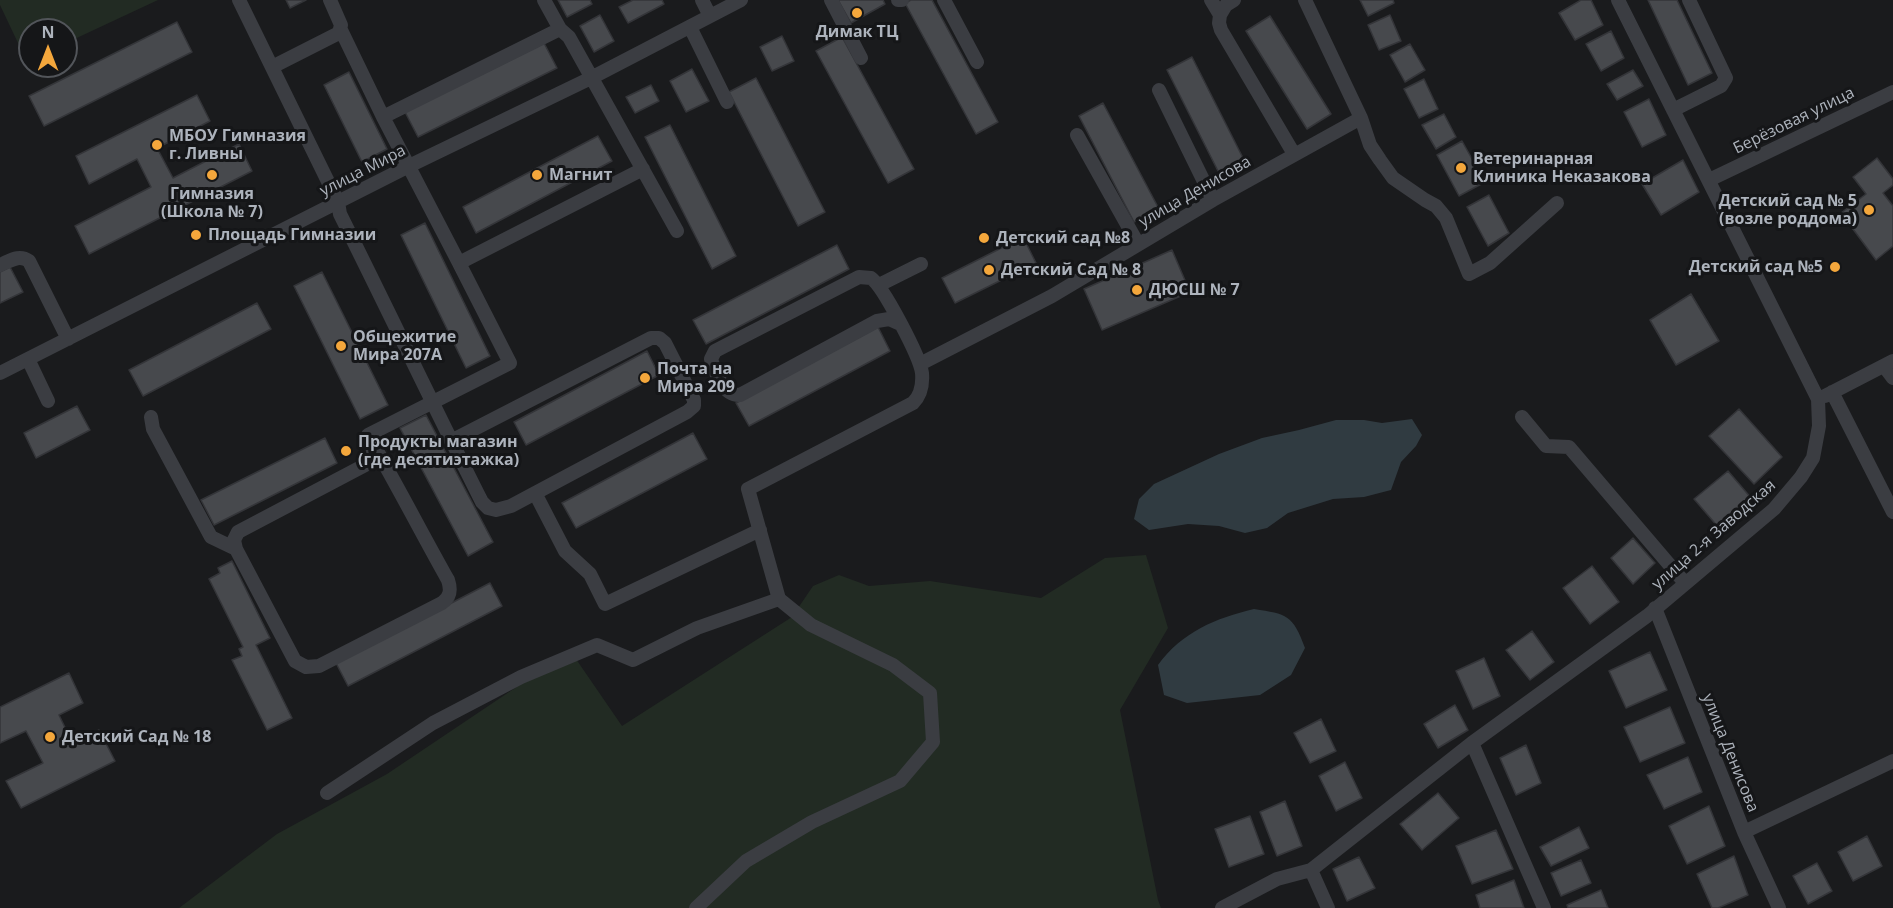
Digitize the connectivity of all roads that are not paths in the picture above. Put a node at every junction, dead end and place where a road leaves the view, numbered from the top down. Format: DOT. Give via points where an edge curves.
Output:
graph roads {
  1 [pos="239,0"];
  2 [pos="330,0"];
  3 [pos="544,0"];
  4 [pos="702,0"];
  5 [pos="741,0"];
  6 [pos="831,0"];
  7 [pos="944,0"];
  8 [pos="1211,0"];
  9 [pos="1234,0"];
  10 [pos="1305,0"];
  11 [pos="1618,0"];
  12 [pos="1689,0"];
  13 [pos="1220,15"];
  14 [pos="710,16"];
  15 [pos="690,27"];
  16 [pos="560,29"];
  17 [pos="340,30"];
  18 [pos="861,57"];
  19 [pos="977,62"];
  20 [pos="272,67"];
  21 [pos="591,78"];
  22 [pos="1159,90"];
  23 [pos="1893,92"];
  24 [pos="727,102"];
  25 [pos="1673,110"];
  26 [pos="383,117"];
  27 [pos="1361,117"];
  28 [pos="1077,135"];
  29 [pos="1294,154"];
  30 [pos="409,166"];
  31 [pos="643,169"];
  32 [pos="1709,180"];
  33 [pos="1213,200"];
  34 [pos="338,202"];
  35 [pos="1557,203"];
  36 [pos="677,231"];
  37 [pos="1138,244"];
  38 [pos="459,264"];
  39 [pos="921,264"];
  40 [pos="0,265"];
  41 [pos="879,285"];
  42 [pos="887,299"];
  43 [pos="877,321"];
  44 [pos="900,324"];
  45 [pos="68,339"];
  46 [pos="28,359"];
  47 [pos="1888,363"];
  48 [pos="920,364"];
  49 [pos="0,373"];
  50 [pos="1893,378"];
  51 [pos="1832,392"];
  52 [pos="1818,399"];
  53 [pos="48,401"];
  54 [pos="432,404"];
  55 [pos="151,417"];
  56 [pos="1522,417"];
  57 [pos="371,441"];
  58 [pos="451,441"];
  59 [pos="367,464"];
  60 [pos="387,469"];
  61 [pos="535,493"];
  62 [pos="1893,512"];
  63 [pos="760,530"];
  64 [pos="236,549"];
  65 [pos="1686,583"];
  66 [pos="779,599"];
  67 [pos="1655,608"];
  68 [pos="1472,743"];
  69 [pos="1893,761"];
  70 [pos="327,793"];
  71 [pos="1744,832"];
  72 [pos="1311,870"];
  73 [pos="696,908"];
  74 [pos="1222,908"];
  75 [pos="1328,908"];
  76 [pos="1544,908"];
  77 [pos="1779,908"];
  1 -- 20 [label="street"];
  2 -- 17 [label="street" via="340,20"];
  3 -- 16 [label="street"];
  4 -- 14 [label="street"];
  5 -- 14 [label="street, улица Мира"];
  6 -- 18 [label="street"];
  7 -- 19 [label="street"];
  8 -- 13 [label="street"];
  9 -- 13 [label="street"];
  10 -- 27 [label="street"];
  11 -- 25 [label="street, улица 2-я Заводская"];
  12 -- 25 [label="street" via="1726,78 1721,86"];
  13 -- 29 [label="street" via="1221,30"];
  14 -- 15 [label="street, улица Мира"];
  15 -- 21 [label="street, улица Мира"];
  15 -- 24 [label="street"];
  16 -- 21 [label="street" via="569,37"];
  16 -- 26 [label="street"];
  17 -- 20 [label="street" via="334,37"];
  17 -- 26 [label="street"];
  20 -- 34 [label="street"];
  21 -- 30 [label="street, улица Мира"];
  21 -- 31 [label="street"];
  22 -- 33 [label="street"];
  23 -- 32 [label="street, Берёзовая улица"];
  25 -- 32 [label="street, улица 2-я Заводская"];
  26 -- 30 [label="street"];
  27 -- 29 [label="street, улица Денисова"];
  27 -- 35 [label="street" via="1370,145 1393,178 1436,206 1446,218 1469,274 1490,262"];
  28 -- 37 [label="street"];
  29 -- 33 [label="street, улица Денисова"];
  30 -- 34 [label="street, улица Мира"];
  30 -- 38 [label="street"];
  31 -- 36 [label="street"];
  31 -- 38 [label="street"];
  32 -- 52 [label="street, улица 2-я Заводская"];
  33 -- 37 [label="street, улица Денисова"];
  34 -- 45 [label="street, улица Мира"];
  34 -- 54 [label="street" via="340,214"];
  37 -- 48 [label="street, улица Денисова" via="1052,296"];
  38 -- 54 [label="street" via="510,363"];
  39 -- 41 [label="street"];
  40 -- 45 [label="street" via="17,257 29,261"];
  41 -- 42 [label="street"];
  41 -- 43 [label="street" via="871,278 859,277 715,351 711,360 726,391 740,394"];
  42 -- 43 [label="street" via="885,312"];
  42 -- 44 [label="street"];
  43 -- 44 [label="street" via="889,319"];
  44 -- 48 [label="street"];
  45 -- 46 [label="street, улица Мира"];
  46 -- 49 [label="street, улица Мира"];
  46 -- 53 [label="street"];
  47 -- 50 [label="street"];
  47 -- 51 [label="street"];
  48 -- 63 [label="street" via="921,390 913,403 747,489"];
  51 -- 52 [label="street"];
  51 -- 62 [label="street"];
  52 -- 65 [label="street, улица 2-я Заводская" via="1818,436 1809,467 1774,509"];
  54 -- 57 [label="street" via="368,435"];
  54 -- 58 [label="street"];
  55 -- 64 [label="street" via="153,429 211,537"];
  56 -- 65 [label="street" via="1546,446 1569,447"];
  57 -- 59 [label="street" via="374,454"];
  57 -- 60 [label="street"];
  58 -- 61 [label="street" via="488,508 501,510"];
  58 -- 61 [label="street" via="651,338 663,340 693,396 695,403 691,409"];
  59 -- 60 [label="street" via="376,463"];
  59 -- 64 [label="street" via="238,532 234,540"];
  60 -- 64 [label="street" via="448,580 450,593 442,603 319,666 306,667 295,661"];
  61 -- 63 [label="street" via="565,551 590,574 605,604"];
  63 -- 66 [label="street"];
  65 -- 67 [label="street, улица 2-я Заводская"];
  66 -- 70 [label="street" via="697,628 633,660 597,645 521,677 433,723"];
  66 -- 73 [label="street" via="812,625 893,665 930,693 933,742 900,781 812,822 746,861"];
  67 -- 68 [label="street, улица 2-я Заводская"];
  67 -- 71 [label="street, улица Денисова"];
  68 -- 72 [label="street, улица 2-я Заводская"];
  68 -- 76 [label="street"];
  69 -- 71 [label="street"];
  71 -- 77 [label="street, улица Денисова"];
  72 -- 74 [label="street" via="1277,879"];
  72 -- 75 [label="street"];
}
